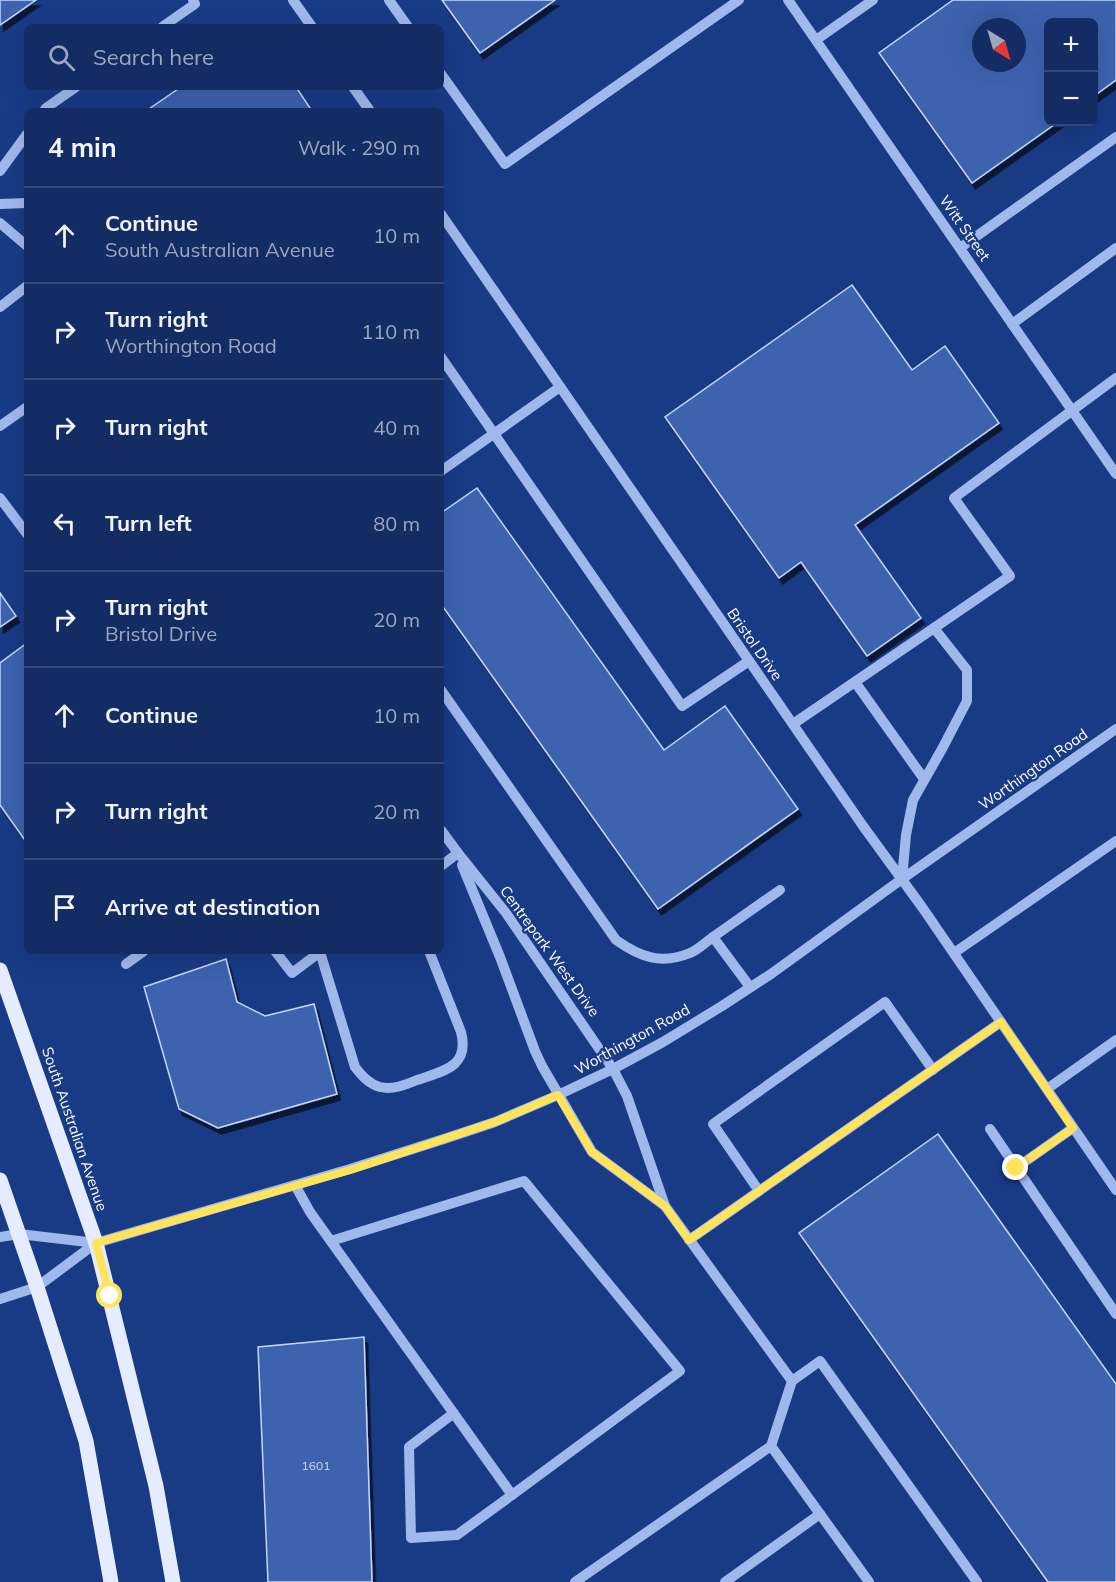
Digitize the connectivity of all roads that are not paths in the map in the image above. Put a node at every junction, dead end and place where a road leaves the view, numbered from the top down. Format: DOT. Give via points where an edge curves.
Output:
graph roads {
  1 [pos="193,0"];
  2 [pos="293,0"];
  3 [pos="389,0"];
  4 [pos="739,0"];
  5 [pos="788,0"];
  6 [pos="873,0"];
  7 [pos="166,24"];
  8 [pos="310,24"];
  9 [pos="406,24"];
  10 [pos="816,40"];
  11 [pos="444,78"];
  12 [pos="72,90"];
  13 [pos="355,90"];
  14 [pos="46,108"];
  15 [pos="368,108"];
  16 [pos="1116,137"];
  17 [pos="24,138"];
  18 [pos="0,171"];
  19 [pos="24,203"];
  20 [pos="0,204"];
  21 [pos="444,218"];
  22 [pos="0,223"];
  23 [pos="24,243"];
  24 [pos="960,248"];
  25 [pos="1116,248"];
  26 [pos="24,288"];
  27 [pos="0,307"];
  28 [pos="1012,324"];
  29 [pos="444,361"];
  30 [pos="1116,378"];
  31 [pos="560,387"];
  32 [pos="24,409"];
  33 [pos="1072,410"];
  34 [pos="0,426"];
  35 [pos="495,434"];
  36 [pos="444,469"];
  37 [pos="1116,474"];
  38 [pos="0,498"];
  39 [pos="24,530"];
  40 [pos="934,628"];
  41 [pos="749,661"];
  42 [pos="855,682"];
  43 [pos="444,694"];
  44 [pos="793,724"];
  45 [pos="1116,729"];
  46 [pos="924,779"];
  47 [pos="444,834"];
  48 [pos="1116,841"];
  49 [pos="458,854"];
  50 [pos="444,864"];
  51 [pos="902,879"];
  52 [pos="780,890"];
  53 [pos="713,937"];
  54 [pos="954,953"];
  55 [pos="140,954"];
  56 [pos="277,954"];
  57 [pos="318,954"];
  58 [pos="322,954"];
  59 [pos="430,954"];
  60 [pos="126,964"];
  61 [pos="0,970"];
  62 [pos="750,987"];
  63 [pos="1001,1022"];
  64 [pos="1116,1040"];
  65 [pos="614,1069"];
  66 [pos="933,1070"];
  67 [pos="1047,1089"];
  68 [pos="558,1095"];
  69 [pos="1073,1128"];
  70 [pos="990,1129"];
  71 [pos="1016,1168"];
  72 [pos="0,1180"];
  73 [pos="295,1185"];
  74 [pos="1116,1190"];
  75 [pos="759,1191"];
  76 [pos="665,1206"];
  77 [pos="19,1234"];
  78 [pos="0,1238"];
  79 [pos="689,1240"];
  80 [pos="331,1241"];
  81 [pos="96,1243"];
  82 [pos="37,1287"];
  83 [pos="0,1299"];
  84 [pos="1116,1314"];
  85 [pos="792,1381"];
  86 [pos="454,1413"];
  87 [pos="771,1446"];
  88 [pos="512,1495"];
  89 [pos="820,1514"];
  90 [pos="111,1582"];
  91 [pos="173,1582"];
  92 [pos="575,1582"];
  93 [pos="725,1582"];
  94 [pos="869,1582"];
  95 [pos="977,1582"];
  1 -- 7 [label="street" via="195,4"];
  2 -- 8 [label="street"];
  3 -- 9 [label="street"];
  4 -- 11 [label="street" via="505,164"];
  5 -- 10 [label="street, Witt Street"];
  6 -- 10 [label="street"];
  10 -- 24 [label="street, Witt Street"];
  12 -- 14 [label="street"];
  13 -- 15 [label="street"];
  16 -- 24 [label="street"];
  17 -- 18 [label="street"];
  19 -- 20 [label="street"];
  21 -- 31 [label="street, Bristol Drive"];
  22 -- 23 [label="street"];
  24 -- 28 [label="street, Witt Street"];
  25 -- 28 [label="street"];
  26 -- 27 [label="street"];
  28 -- 33 [label="street, Witt Street"];
  29 -- 35 [label="street"];
  30 -- 33 [label="street"];
  31 -- 35 [label="street"];
  31 -- 41 [label="street, Bristol Drive"];
  32 -- 34 [label="street"];
  33 -- 37 [label="street, Witt Street"];
  33 -- 40 [label="street" via="954,498 1010,576"];
  35 -- 36 [label="street"];
  35 -- 41 [label="street" via="682,706"];
  38 -- 39 [label="street"];
  40 -- 42 [label="street"];
  40 -- 46 [label="street" via="967,670 967,701"];
  41 -- 44 [label="street, Bristol Drive"];
  42 -- 44 [label="street"];
  42 -- 46 [label="street"];
  43 -- 53 [label="street" via="616,940 632,952 672,959 692,953"];
  44 -- 51 [label="street, Bristol Drive"];
  45 -- 51 [label="street, Worthington Road"];
  46 -- 51 [label="street" via="913,800"];
  47 -- 49 [label="street, Centrepark West Drive"];
  48 -- 54 [label="street"];
  49 -- 50 [label="street"];
  49 -- 65 [label="street, Centrepark West Drive" via="506,913"];
  49 -- 68 [label="street, Centrepark West Drive" via="535,1052"];
  51 -- 54 [label="street, Bristol Drive"];
  51 -- 62 [label="street, Worthington Road"];
  52 -- 53 [label="street"];
  53 -- 62 [label="street"];
  54 -- 63 [label="street, Bristol Drive"];
  55 -- 60 [label="street"];
  56 -- 57 [label="street" via="292,973"];
  58 -- 59 [label="street" via="355,1067 371,1084 394,1088 453,1067 463,1051 461,1032"];
  61 -- 81 [label="main road, South Australian Avenue"];
  62 -- 65 [label="street, Worthington Road"];
  63 -- 66 [label="street"];
  63 -- 67 [label="street, Bristol Drive"];
  64 -- 67 [label="street"];
  65 -- 68 [label="street, Worthington Road"];
  65 -- 76 [label="street, Centrepark West Drive"];
  66 -- 75 [label="street"];
  66 -- 75 [label="street" via="885,1002 713,1124"];
  67 -- 69 [label="street, Bristol Drive"];
  68 -- 73 [label="street, Worthington Road" via="495,1122"];
  68 -- 76 [label="street, Centrepark West Drive" via="592,1152"];
  69 -- 71 [label="street"];
  69 -- 74 [label="street, Bristol Drive"];
  70 -- 71 [label="street"];
  71 -- 84 [label="street"];
  72 -- 77 [label="main road"];
  73 -- 80 [label="street"];
  73 -- 81 [label="street, Worthington Road"];
  75 -- 79 [label="street"];
  76 -- 79 [label="street"];
  77 -- 78 [label="street"];
  77 -- 81 [label="street"];
  77 -- 82 [label="main road"];
  79 -- 85 [label="street"];
  80 -- 86 [label="street"];
  80 -- 88 [label="street" via="524,1181 680,1371"];
  81 -- 82 [label="street"];
  81 -- 91 [label="main road, South Australian Avenue" via="156,1486"];
  82 -- 83 [label="street"];
  82 -- 90 [label="main road" via="86,1441"];
  85 -- 87 [label="street"];
  85 -- 95 [label="street" via="820,1361"];
  86 -- 88 [label="street"];
  86 -- 88 [label="street" via="410,1447 411,1538 457,1535"];
  87 -- 89 [label="street"];
  87 -- 92 [label="street"];
  89 -- 93 [label="street"];
  89 -- 94 [label="street"];
}
